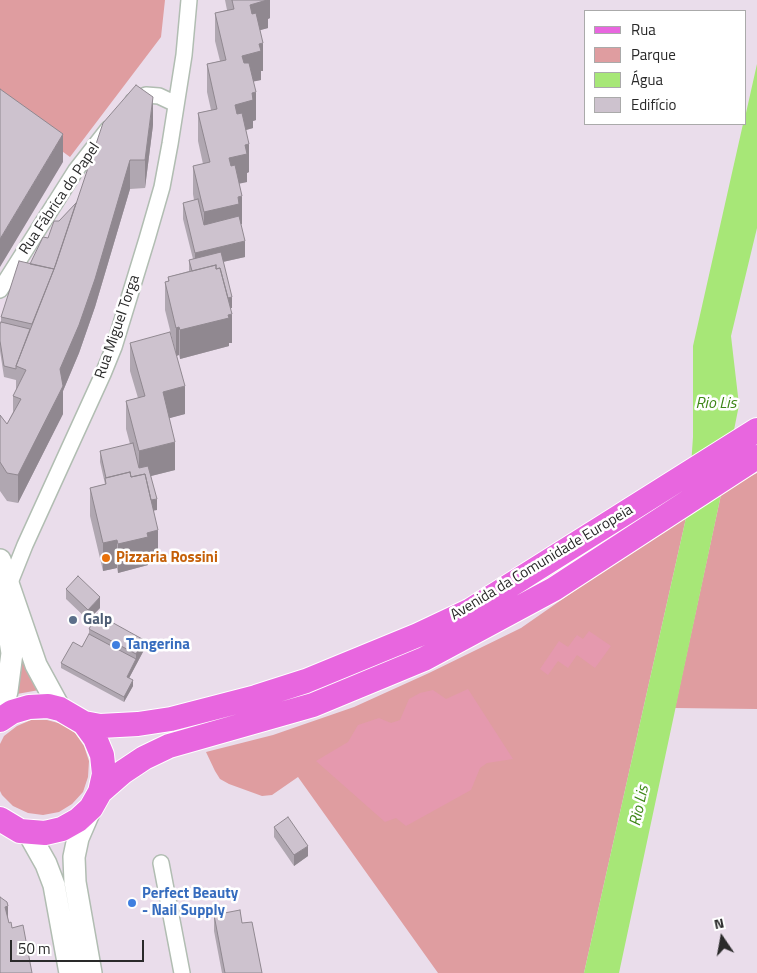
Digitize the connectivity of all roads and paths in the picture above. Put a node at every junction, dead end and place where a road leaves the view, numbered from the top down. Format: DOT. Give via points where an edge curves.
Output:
graph roads {
  1 [pos="189,0"];
  2 [pos="176,104"];
  3 [pos="0,290"];
  4 [pos="754,441"];
  5 [pos="0,560"];
  6 [pos="3,599"];
  7 [pos="60,709"];
  8 [pos="0,720"];
  9 [pos="84,723"];
  10 [pos="95,800"];
  11 [pos="0,818"];
  12 [pos="28,832"];
  13 [pos="160,863"];
  14 [pos="70,973"];
  15 [pos="91,973"];
  16 [pos="182,973"];
  1 -- 2 [label="street, Rua Miguel Torga"];
  2 -- 3 [label="street, Rua Fábrica do Papel" via="159,96 146,95 133,101 120,114 76,170"];
  2 -- 6 [label="street, Rua Miguel Torga" via="162,187 114,347"];
  4 -- 9 [label="main road, Avenida da Comunidade Europeia" via="618,518 471,610 418,636 339,669 256,697 171,719 112,726"];
  4 -- 10 [label="main road, Avenida da Comunidade Europeia" via="629,540 554,589 424,659 313,705 169,746 123,772"];
  5 -- 6 [label="main road"];
  6 -- 7 [label="main road"];
  6 -- 8 [label="main road" via="12,653 8,691"];
  7 -- 8 [label="main road" via="29,706"];
  7 -- 9 [label="main road"];
  9 -- 10 [label="main road" via="102,755 104,774"];
  10 -- 12 [label="main road, Avenida da Comunidade Europeia" via="78,820 62,829"];
  10 -- 15 [label="main road" via="78,838 74,857 75,882"];
  11 -- 12 [label="main road" via="20,831"];
  12 -- 14 [label="main road" via="54,885"];
  13 -- 16 [label="street"];
}
